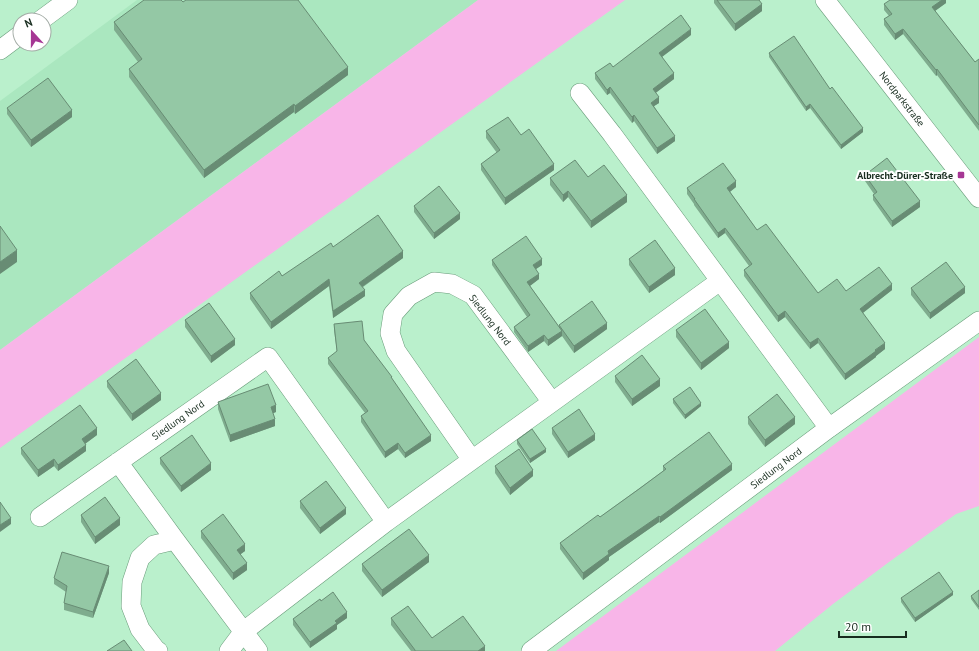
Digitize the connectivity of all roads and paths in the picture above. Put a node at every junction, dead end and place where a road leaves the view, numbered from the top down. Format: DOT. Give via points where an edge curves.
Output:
graph roads {
  1 [pos="68,0"];
  2 [pos="825,0"];
  3 [pos="52,12"];
  4 [pos="12,41"];
  5 [pos="0,50"];
  6 [pos="580,93"];
  7 [pos="979,198"];
  8 [pos="720,281"];
  9 [pos="979,321"];
  10 [pos="552,402"];
  11 [pos="829,428"];
  12 [pos="472,460"];
  13 [pos="118,462"];
  14 [pos="40,517"];
  15 [pos="386,522"];
  16 [pos="175,540"];
  17 [pos="244,631"];
  18 [pos="158,651"];
  19 [pos="229,651"];
  20 [pos="258,651"];
  21 [pos="531,651"];
  1 -- 3 [label="street"];
  2 -- 7 [label="street, Nordparkstraße"];
  4 -- 5 [label="street"];
  6 -- 8 [label="street"];
  8 -- 10 [label="street"];
  8 -- 11 [label="street"];
  9 -- 11 [label="street, Siedlung Nord"];
  10 -- 12 [label="street"];
  10 -- 12 [label="street, Siedlung Nord" via="473,295 452,284 434,282 409,296 393,314 390,333 396,351"];
  11 -- 21 [label="street, Siedlung Nord"];
  12 -- 15 [label="street"];
  13 -- 14 [label="street, Siedlung Nord"];
  13 -- 15 [label="street, Siedlung Nord" via="268,357"];
  13 -- 16 [label="street"];
  15 -- 17 [label="street"];
  16 -- 17 [label="street"];
  16 -- 18 [label="street" via="154,545 140,558 132,582 131,606 140,629"];
  17 -- 19 [label="street"];
  17 -- 20 [label="street"];
}
